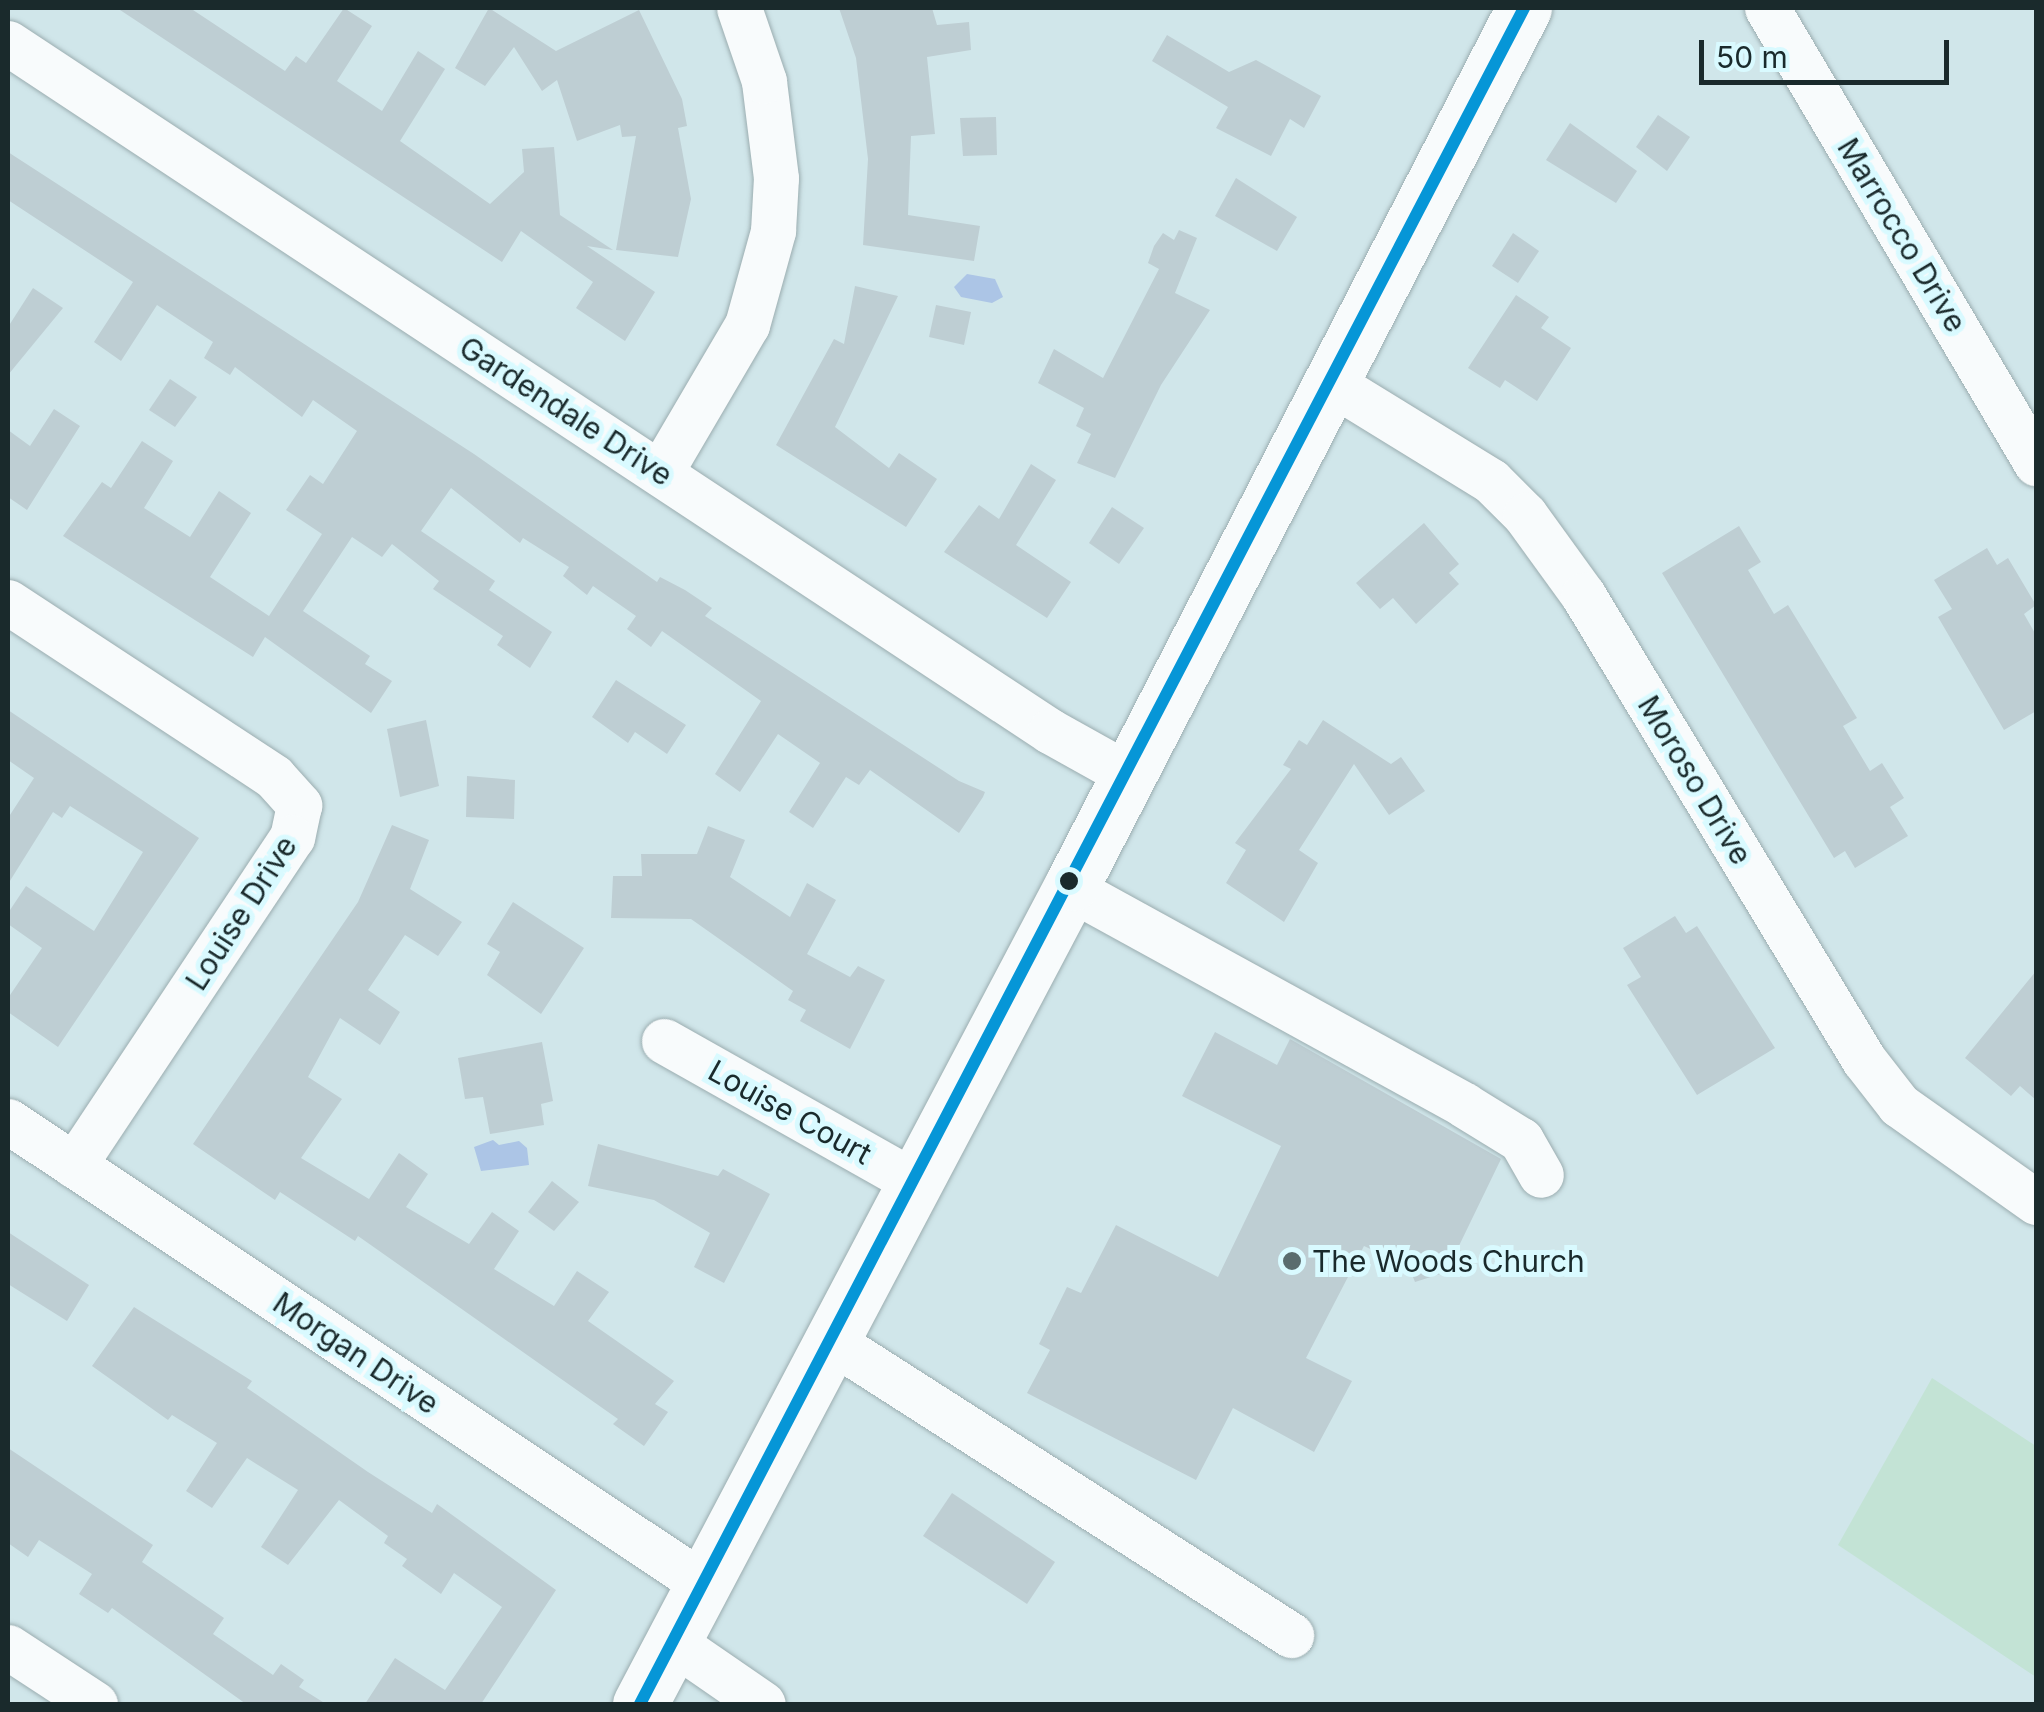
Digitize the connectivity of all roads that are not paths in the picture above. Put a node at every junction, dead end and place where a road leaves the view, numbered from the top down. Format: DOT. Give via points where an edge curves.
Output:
graph roads {
  1 [pos="738,8"];
  2 [pos="1524,8"];
  3 [pos="1767,8"];
  4 [pos="8,43"];
  5 [pos="1330,382"];
  6 [pos="2036,463"];
  7 [pos="660,473"];
  8 [pos="8,602"];
  9 [pos="1127,774"];
  10 [pos="1070,888"];
  11 [pos="664,1041"];
  12 [pos="8,1121"];
  13 [pos="74,1165"];
  14 [pos="1540,1175"];
  15 [pos="916,1183"];
  16 [pos="2036,1202"];
  17 [pos="833,1342"];
  18 [pos="705,1585"];
  19 [pos="1290,1636"];
  20 [pos="673,1642"];
  21 [pos="8,1647"];
  22 [pos="95,1704"];
  23 [pos="640,1704"];
  24 [pos="763,1704"];
  1 -- 7 [label="street" via="764,81 776,178 773,231 747,325"];
  2 -- 5 [label="main road"];
  3 -- 6 [label="street, Marrocco Drive"];
  4 -- 7 [label="street, Gardendale Drive"];
  5 -- 9 [label="main road"];
  5 -- 16 [label="street, Moroso Drive" via="1491,481 1525,515 1583,594 1864,1060 1899,1105"];
  7 -- 9 [label="street, Gardendale Drive" via="1050,731"];
  8 -- 13 [label="street, Louise Drive" via="274,777 300,805 292,837"];
  9 -- 10 [label="main road"];
  10 -- 14 [label="street" via="1464,1105 1521,1140"];
  10 -- 15 [label="main road"];
  11 -- 15 [label="street, Louise Court"];
  12 -- 13 [label="street, Morgan Drive"];
  13 -- 18 [label="street, Morgan Drive"];
  15 -- 17 [label="main road"];
  17 -- 18 [label="main road"];
  17 -- 19 [label="street"];
  18 -- 20 [label="main road"];
  20 -- 23 [label="main road"];
  20 -- 24 [label="street"];
  21 -- 22 [label="street"];
}
